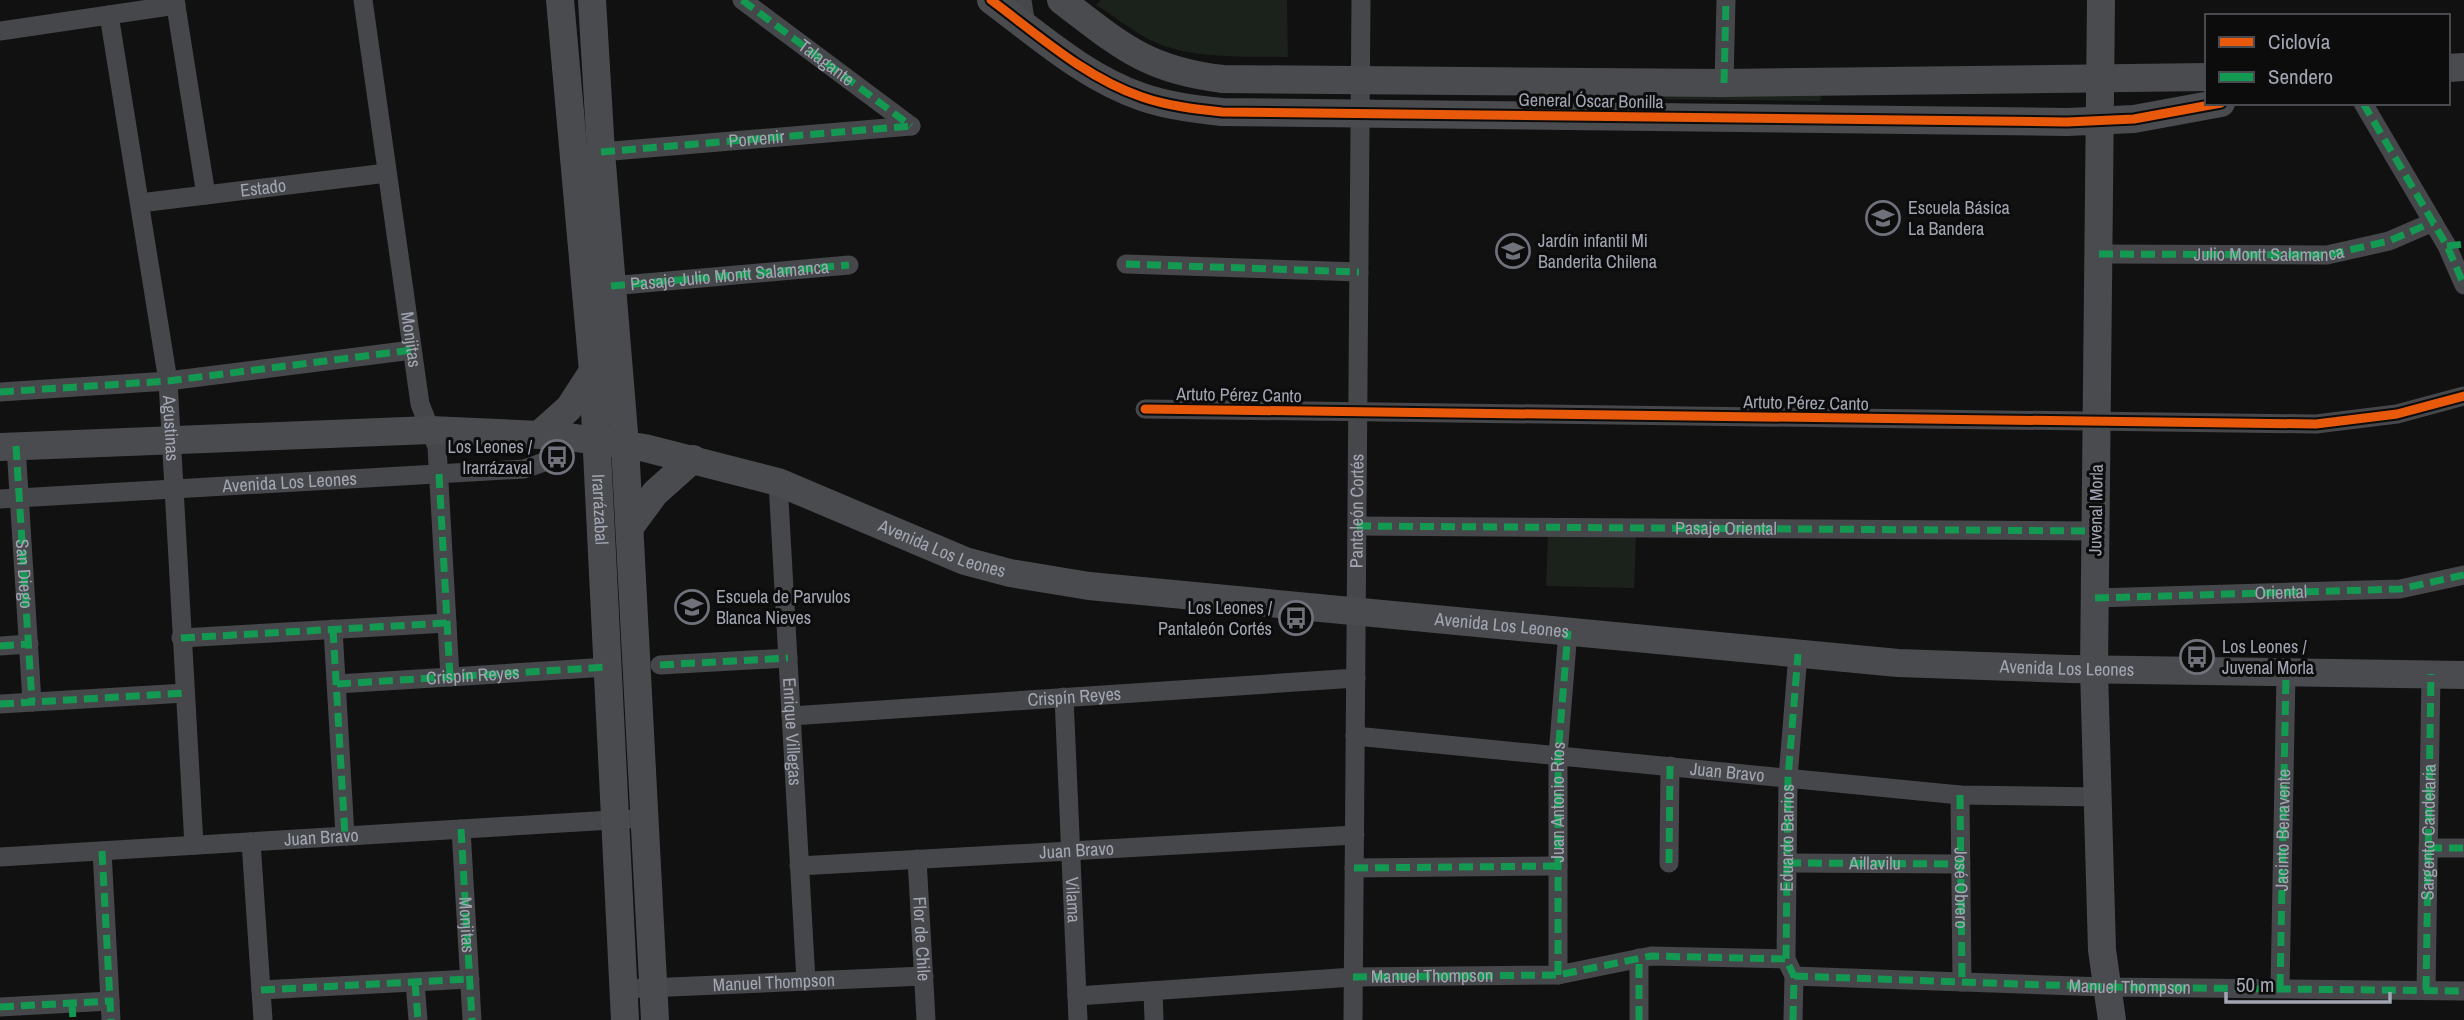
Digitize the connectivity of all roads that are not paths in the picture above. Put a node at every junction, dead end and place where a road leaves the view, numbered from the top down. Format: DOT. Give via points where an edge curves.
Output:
graph roads {
  1 [pos="363,0"];
  2 [pos="560,0"];
  3 [pos="592,0"];
  4 [pos="742,0"];
  5 [pos="991,0"];
  6 [pos="1061,0"];
  7 [pos="1361,0"];
  8 [pos="1726,0"];
  9 [pos="2101,0"];
  10 [pos="176,3"];
  11 [pos="1024,13"];
  12 [pos="109,15"];
  13 [pos="0,31"];
  14 [pos="2101,77"];
  15 [pos="2205,77"];
  16 [pos="1361,79"];
  17 [pos="1724,83"];
  18 [pos="2210,105"];
  19 [pos="2364,105"];
  20 [pos="1360,114"];
  21 [pos="2100,121"];
  22 [pos="911,126"];
  23 [pos="601,152"];
  24 [pos="387,173"];
  25 [pos="206,195"];
  26 [pos="140,203"];
  27 [pos="2432,222"];
  28 [pos="2456,245"];
  29 [pos="2099,254"];
  30 [pos="1126,264"];
  31 [pos="849,265"];
  32 [pos="1359,272"];
  33 [pos="2464,285"];
  34 [pos="611,286"];
  35 [pos="412,350"];
  36 [pos="593,371"];
  37 [pos="168,382"];
  38 [pos="0,392"];
  39 [pos="2464,396"];
  40 [pos="1145,409"];
  41 [pos="1358,412"];
  42 [pos="2097,423"];
  43 [pos="430,430"];
  44 [pos="551,435"];
  45 [pos="170,439"];
  46 [pos="597,441"];
  47 [pos="625,445"];
  48 [pos="8,446"];
  49 [pos="693,458"];
  50 [pos="439,474"];
  51 [pos="778,482"];
  52 [pos="172,489"];
  53 [pos="10,499"];
  54 [pos="1357,526"];
  55 [pos="629,527"];
  56 [pos="2096,531"];
  57 [pos="2464,575"];
  58 [pos="2095,598"];
  59 [pos="1357,610"];
  60 [pos="447,623"];
  61 [pos="333,629"];
  62 [pos="1568,631"];
  63 [pos="181,638"];
  64 [pos="29,644"];
  65 [pos="0,646"];
  66 [pos="1798,654"];
  67 [pos="788,658"];
  68 [pos="660,665"];
  69 [pos="608,667"];
  70 [pos="2095,670"];
  71 [pos="2286,673"];
  72 [pos="2431,674"];
  73 [pos="2464,675"];
  74 [pos="450,677"];
  75 [pos="1356,678"];
  76 [pos="337,684"];
  77 [pos="185,693"];
  78 [pos="1064,697"];
  79 [pos="32,702"];
  80 [pos="0,704"];
  81 [pos="791,716"];
  82 [pos="1355,736"];
  83 [pos="1558,755"];
  84 [pos="1670,766"];
  85 [pos="1788,778"];
  86 [pos="1960,795"];
  87 [pos="2100,797"];
  88 [pos="644,818"];
  89 [pos="615,820"];
  90 [pos="461,829"];
  91 [pos="1354,835"];
  92 [pos="345,836"];
  93 [pos="251,842"];
  94 [pos="194,845"];
  95 [pos="2428,848"];
  96 [pos="2464,848"];
  97 [pos="102,851"];
  98 [pos="1071,851"];
  99 [pos="0,857"];
  100 [pos="917,859"];
  101 [pos="1669,863"];
  102 [pos="1787,863"];
  103 [pos="1961,864"];
  104 [pos="799,866"];
  105 [pos="1558,866"];
  106 [pos="1354,868"];
  107 [pos="1639,958"];
  108 [pos="1790,968"];
  109 [pos="1558,975"];
  110 [pos="924,976"];
  111 [pos="1353,977"];
  112 [pos="470,979"];
  113 [pos="806,981"];
  114 [pos="415,982"];
  115 [pos="1962,982"];
  116 [pos="2106,986"];
  117 [pos="653,988"];
  118 [pos="2280,988"];
  119 [pos="624,989"];
  120 [pos="261,990"];
  121 [pos="1153,990"];
  122 [pos="2426,990"];
  123 [pos="2464,991"];
  124 [pos="1077,996"];
  125 [pos="0,1007"];
  126 [pos="110,1011"];
  127 [pos="73,1012"];
  128 [pos="263,1020"];
  129 [pos="418,1020"];
  130 [pos="472,1020"];
  131 [pos="625,1020"];
  132 [pos="655,1020"];
  133 [pos="926,1020"];
  134 [pos="1078,1020"];
  135 [pos="1154,1020"];
  136 [pos="1353,1020"];
  137 [pos="1639,1020"];
  138 [pos="1793,1020"];
  139 [pos="2112,1020"];
  1 -- 24 [label="street, Monjitas"];
  2 -- 36 [label="street, Irarrázabal"];
  3 -- 23 [label="street, Irarrázabal"];
  4 -- 22 [label="street, Talagante"];
  5 -- 11 [label="street, General Óscar Bonilla"];
  6 -- 16 [label="street, General Óscar Bonilla" via="1150,63 1188,75"];
  7 -- 16 [label="street, Pantaleón Cortés"];
  8 -- 17 [label="street"];
  9 -- 14 [label="street, Juvenal Morla"];
  10 -- 12 [label="street"];
  10 -- 25 [label="street"];
  11 -- 20 [label="street, General Óscar Bonilla" via="1094,74 1141,97 1223,112"];
  12 -- 13 [label="street"];
  12 -- 26 [label="street, Agustinas"];
  14 -- 15 [label="street, General Óscar Bonilla"];
  14 -- 17 [label="street, General Óscar Bonilla"];
  14 -- 21 [label="street, Juvenal Morla"];
  16 -- 17 [label="street, General Óscar Bonilla"];
  16 -- 20 [label="street, Pantaleón Cortés"];
  18 -- 21 [label="street, General Óscar Bonilla"];
  19 -- 27 [label="street"];
  20 -- 21 [label="street, General Óscar Bonilla"];
  20 -- 32 [label="street, Pantaleón Cortés"];
  21 -- 29 [label="street, Juvenal Morla"];
  22 -- 23 [label="street, Porvenir"];
  23 -- 34 [label="street, Irarrázabal"];
  24 -- 25 [label="street, Estado"];
  24 -- 35 [label="street, Monjitas"];
  25 -- 26 [label="street, Estado"];
  26 -- 37 [label="street, Agustinas"];
  27 -- 28 [label="street"];
  27 -- 29 [label="street, Julio Montt Salamanca" via="2389,241 2327,255"];
  28 -- 33 [label="street"];
  29 -- 42 [label="street, Juvenal Morla"];
  30 -- 32 [label="street"];
  31 -- 34 [label="street, Pasaje Julio Montt Salamanca"];
  32 -- 41 [label="street, Pantaleón Cortés"];
  34 -- 47 [label="street, Irarrázabal"];
  35 -- 37 [label="street"];
  35 -- 43 [label="street, Monjitas" via="420,404"];
  36 -- 44 [label="street"];
  36 -- 46 [label="street, Irarrázabal"];
  37 -- 38 [label="street"];
  37 -- 45 [label="street, Agustinas"];
  39 -- 42 [label="street, Artuto Pérez Canto" via="2344,423"];
  40 -- 41 [label="street, Artuto Pérez Canto"];
  41 -- 42 [label="street, Artuto Pérez Canto"];
  41 -- 54 [label="street, Pantaleón Cortés"];
  42 -- 56 [label="street, Juvenal Morla"];
  43 -- 44 [label="street, Avenida Los Leones"];
  43 -- 45 [label="street, Avenida Los Leones"];
  43 -- 50 [label="street, Monjitas"];
  44 -- 46 [label="street, Avenida Los Leones"];
  44 -- 50 [label="street, Avenida Los Leones" via="556,453 542,466"];
  45 -- 48 [label="street, Avenida Los Leones"];
  45 -- 52 [label="street, Agustinas"];
  46 -- 47 [label="street, Avenida Los Leones"];
  46 -- 69 [label="street, Irarrázabal"];
  47 -- 49 [label="street, Avenida Los Leones"];
  47 -- 55 [label="street, Irarrázabal"];
  48 -- 53 [label="street, San Diego"];
  49 -- 51 [label="street, Avenida Los Leones"];
  49 -- 55 [label="street" via="655,493"];
  50 -- 52 [label="street, Avenida Los Leones"];
  50 -- 60 [label="street, Monjitas"];
  51 -- 59 [label="street, Avenida Los Leones" via="954,557 1010,573 1089,586"];
  51 -- 67 [label="street, Enrique Villegas"];
  52 -- 53 [label="street, Avenida Los Leones"];
  52 -- 63 [label="street, Agustinas"];
  53 -- 64 [label="street, San Diego"];
  54 -- 56 [label="street, Pasaje Oriental"];
  54 -- 59 [label="street, Pantaleón Cortés"];
  55 -- 88 [label="street, Irarrázabal"];
  56 -- 58 [label="street, Juvenal Morla"];
  57 -- 58 [label="street, Oriental" via="2400,589"];
  58 -- 70 [label="street, Juvenal Morla"];
  59 -- 62 [label="street, Avenida Los Leones"];
  59 -- 75 [label="street, Pantaleón Cortés"];
  60 -- 61 [label="street"];
  60 -- 74 [label="street, Monjitas"];
  61 -- 63 [label="street"];
  61 -- 76 [label="street"];
  62 -- 66 [label="street, Avenida Los Leones"];
  62 -- 83 [label="street, Juan Antonio Ríos"];
  63 -- 77 [label="street, Agustinas"];
  64 -- 65 [label="street"];
  64 -- 79 [label="street, San Diego"];
  66 -- 70 [label="street, Avenida Los Leones"];
  66 -- 85 [label="street, Eduardo Barrios"];
  67 -- 68 [label="street"];
  67 -- 81 [label="street, Enrique Villegas"];
  69 -- 74 [label="street, Crispín Reyes"];
  69 -- 89 [label="street, Irarrázabal"];
  70 -- 71 [label="street, Avenida Los Leones"];
  70 -- 87 [label="street, Juvenal Morla"];
  71 -- 72 [label="street, Avenida Los Leones"];
  71 -- 118 [label="street, Jacinto Benavente"];
  72 -- 73 [label="street, Avenida Los Leones"];
  72 -- 95 [label="street, Sargento Candelaria"];
  74 -- 76 [label="street, Crispín Reyes"];
  75 -- 78 [label="street, Crispín Reyes"];
  75 -- 82 [label="street, Pantaleón Cortés"];
  76 -- 92 [label="street"];
  77 -- 79 [label="street"];
  77 -- 94 [label="street, Agustinas"];
  78 -- 81 [label="street, Crispín Reyes"];
  78 -- 98 [label="street, Vilama"];
  79 -- 80 [label="street"];
  81 -- 104 [label="street, Enrique Villegas"];
  82 -- 83 [label="street, Juan Bravo"];
  82 -- 91 [label="street, Pantaleón Cortés"];
  83 -- 84 [label="street, Juan Bravo"];
  83 -- 105 [label="street, Juan Antonio Ríos"];
  84 -- 85 [label="street, Juan Bravo"];
  84 -- 101 [label="street"];
  85 -- 86 [label="street, Juan Bravo"];
  85 -- 102 [label="street, Eduardo Barrios"];
  86 -- 87 [label="street, Juan Bravo"];
  86 -- 103 [label="street, José Obrero"];
  87 -- 116 [label="street, Juvenal Morla" via="2100,915"];
  88 -- 89 [label="street, Juan Bravo"];
  88 -- 117 [label="street, Irarrázabal"];
  89 -- 90 [label="street, Juan Bravo"];
  89 -- 119 [label="street, Irarrázabal"];
  90 -- 92 [label="street, Juan Bravo"];
  90 -- 112 [label="street, Monjitas"];
  91 -- 98 [label="street, Juan Bravo"];
  91 -- 106 [label="street, Pantaleón Cortés"];
  92 -- 93 [label="street, Juan Bravo"];
  93 -- 94 [label="street, Juan Bravo"];
  93 -- 120 [label="street"];
  94 -- 97 [label="street, Juan Bravo"];
  95 -- 96 [label="street"];
  95 -- 122 [label="street, Sargento Candelaria"];
  97 -- 99 [label="street, Juan Bravo"];
  97 -- 126 [label="street"];
  98 -- 100 [label="street, Juan Bravo"];
  98 -- 124 [label="street, Vilama"];
  100 -- 104 [label="street, Juan Bravo"];
  100 -- 110 [label="street, Flor de Chile"];
  102 -- 103 [label="street, Aillavilu"];
  102 -- 108 [label="street, Eduardo Barrios"];
  103 -- 115 [label="street, José Obrero"];
  104 -- 113 [label="street, Enrique Villegas"];
  105 -- 106 [label="street"];
  105 -- 109 [label="street, Juan Antonio Ríos"];
  106 -- 111 [label="street, Pantaleón Cortés"];
  107 -- 108 [label="street, Manuel Thompson" via="1663,955"];
  107 -- 109 [label="street, Manuel Thompson"];
  107 -- 137 [label="street"];
  108 -- 115 [label="street, Manuel Thompson"];
  108 -- 138 [label="street, Eduardo Barrios"];
  109 -- 111 [label="street, Manuel Thompson"];
  110 -- 113 [label="street, Manuel Thompson"];
  110 -- 133 [label="street, Flor de Chile"];
  111 -- 121 [label="street, Manuel Thompson"];
  111 -- 136 [label="street, Pantaleón Cortés"];
  112 -- 114 [label="street"];
  112 -- 130 [label="street, Monjitas"];
  113 -- 117 [label="street, Manuel Thompson"];
  114 -- 120 [label="street"];
  114 -- 129 [label="street"];
  115 -- 116 [label="street, Manuel Thompson"];
  116 -- 118 [label="street, Manuel Thompson"];
  116 -- 139 [label="street, Juvenal Morla"];
  117 -- 119 [label="street, Manuel Thompson"];
  117 -- 132 [label="street, Irarrázabal"];
  118 -- 122 [label="street, Manuel Thompson"];
  119 -- 131 [label="street, Irarrázabal"];
  120 -- 128 [label="street"];
  121 -- 124 [label="street, Manuel Thompson"];
  121 -- 135 [label="street"];
  122 -- 123 [label="street, Manuel Thompson"];
  124 -- 134 [label="street, Vilama"];
  125 -- 127 [label="street"];
  126 -- 127 [label="street"];
}
